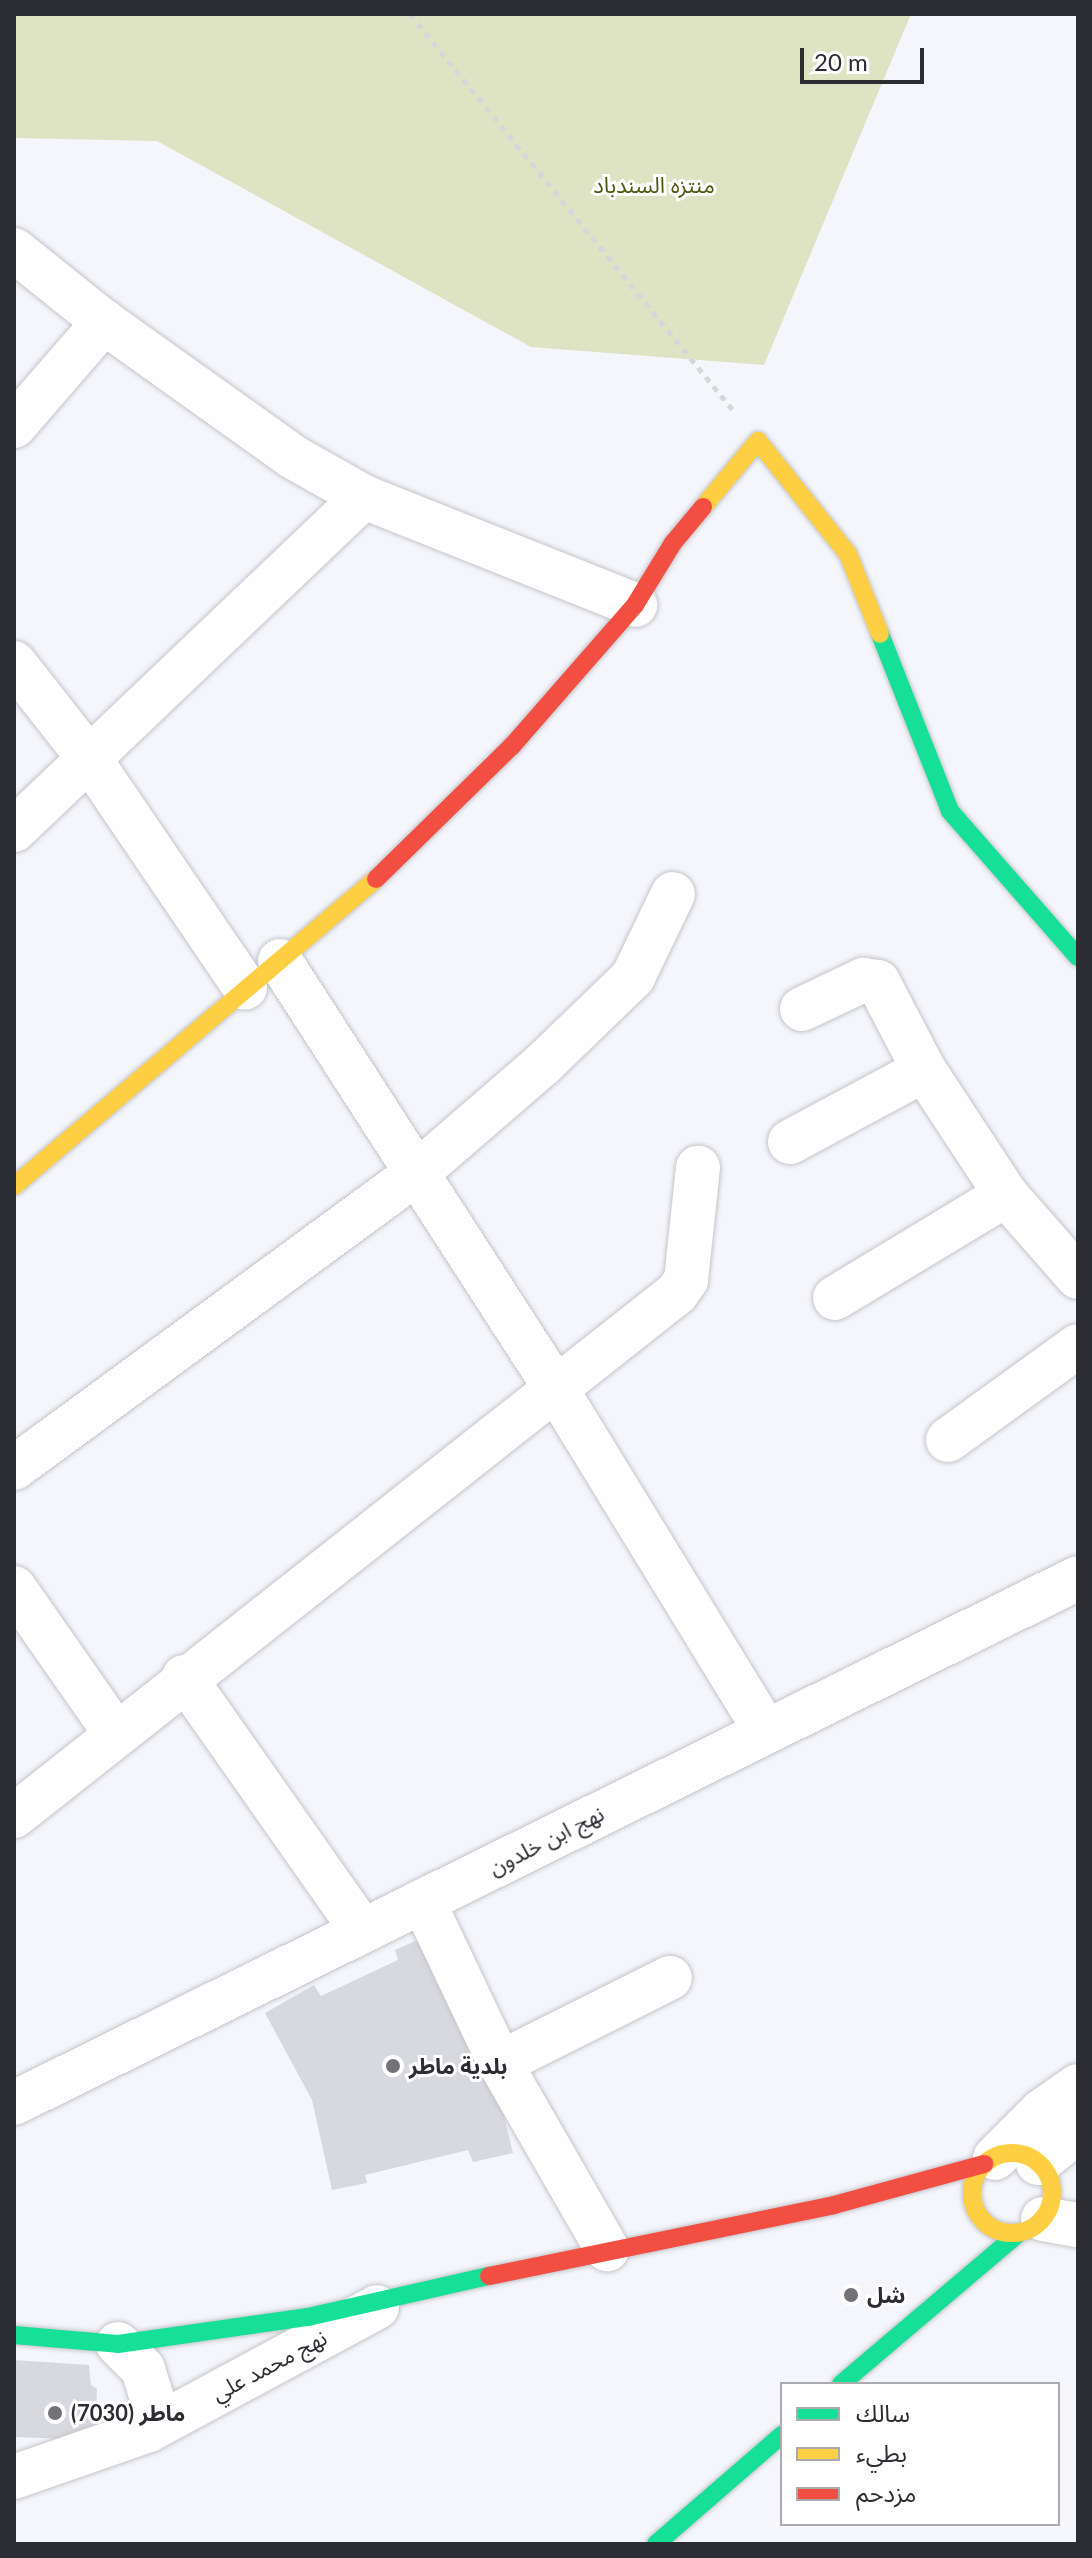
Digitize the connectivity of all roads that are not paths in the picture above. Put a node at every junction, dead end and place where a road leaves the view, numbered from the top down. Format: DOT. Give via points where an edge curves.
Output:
graph roads {
  1 [pos="14,250"];
  2 [pos="104,322"];
  3 [pos="14,426"];
  4 [pos="364,497"];
  5 [pos="635,605"];
  6 [pos="14,663"];
  7 [pos="91,761"];
  8 [pos="14,830"];
  9 [pos="673,894"];
  10 [pos="1078,957"];
  11 [pos="280,961"];
  12 [pos="245,988"];
  13 [pos="802,1009"];
  14 [pos="924,1070"];
  15 [pos="790,1142"];
  16 [pos="698,1168"];
  17 [pos="418,1172"];
  18 [pos="14,1186"];
  19 [pos="1006,1195"];
  20 [pos="1078,1277"];
  21 [pos="835,1298"];
  22 [pos="1078,1346"];
  23 [pos="556,1389"];
  24 [pos="948,1440"];
  25 [pos="14,1468"];
  26 [pos="1078,1578"];
  27 [pos="14,1588"];
  28 [pos="184,1677"];
  29 [pos="765,1730"];
  30 [pos="115,1733"];
  31 [pos="14,1816"];
  32 [pos="423,1901"];
  33 [pos="361,1929"];
  34 [pos="670,1978"];
  35 [pos="500,2063"];
  36 [pos="1078,2086"];
  37 [pos="14,2103"];
  38 [pos="1056,2157"];
  39 [pos="990,2161"];
  40 [pos="926,2201"];
  41 [pos="969,2204"];
  42 [pos="834,2205"];
  43 [pos="1053,2216"];
  44 [pos="962,2236"];
  45 [pos="607,2249"];
  46 [pos="940,2274"];
  47 [pos="388,2301"];
  48 [pos="911,2324"];
  49 [pos="14,2335"];
  50 [pos="118,2344"];
  51 [pos="843,2382"];
  52 [pos="149,2430"];
  53 [pos="780,2437"];
  54 [pos="14,2477"];
  55 [pos="656,2544"];
  1 -- 2 [label="street"];
  2 -- 3 [label="street"];
  2 -- 4 [label="street" via="293,457"];
  4 -- 5 [label="street"];
  4 -- 7 [label="street"];
  5 -- 10 [label="main road" via="673,543 758,441 848,554 950,811"];
  5 -- 11 [label="main road" via="512,746 414,847"];
  6 -- 7 [label="street"];
  7 -- 8 [label="street"];
  7 -- 12 [label="street"];
  9 -- 17 [label="street" via="649,950 623,989"];
  11 -- 12 [label="main road"];
  11 -- 17 [label="street"];
  12 -- 18 [label="main road"];
  13 -- 14 [label="street" via="863,980 878,982"];
  14 -- 15 [label="street"];
  14 -- 19 [label="street"];
  16 -- 23 [label="street" via="681,1288"];
  17 -- 23 [label="street"];
  17 -- 25 [label="street"];
  19 -- 20 [label="street"];
  19 -- 21 [label="street"];
  22 -- 24 [label="street"];
  23 -- 28 [label="street"];
  23 -- 29 [label="street"];
  26 -- 29 [label="street, نهج ابن خلدون"];
  27 -- 30 [label="street"];
  28 -- 30 [label="street"];
  28 -- 33 [label="street"];
  29 -- 32 [label="street, نهج ابن خلدون"];
  30 -- 31 [label="street"];
  32 -- 33 [label="street, نهج ابن خلدون"];
  32 -- 35 [label="street"];
  33 -- 37 [label="street, نهج ابن خلدون"];
  34 -- 35 [label="street"];
  35 -- 45 [label="street"];
  36 -- 39 [label="street" via="1042,2111"];
  38 -- 39 [label="main road" via="1021,2154"];
  38 -- 43 [label="main road"];
  39 -- 41 [label="main road"];
  39 -- 42 [label="main road"];
  40 -- 42 [label="main road"];
  41 -- 43 [label="main road" via="994,2229"];
  41 -- 44 [label="main road"];
  42 -- 45 [label="main road"];
  43 -- 48 [label="main road"];
  45 -- 47 [label="main road"];
  46 -- 48 [label="main road"];
  47 -- 50 [label="main road"];
  47 -- 52 [label="street, نهج محمد علي"];
  48 -- 51 [label="main road"];
  49 -- 50 [label="main road"];
  50 -- 52 [label="street" via="143,2369 152,2399"];
  52 -- 54 [label="street, نهج محمد علي"];
  53 -- 55 [label="main road"];
}
